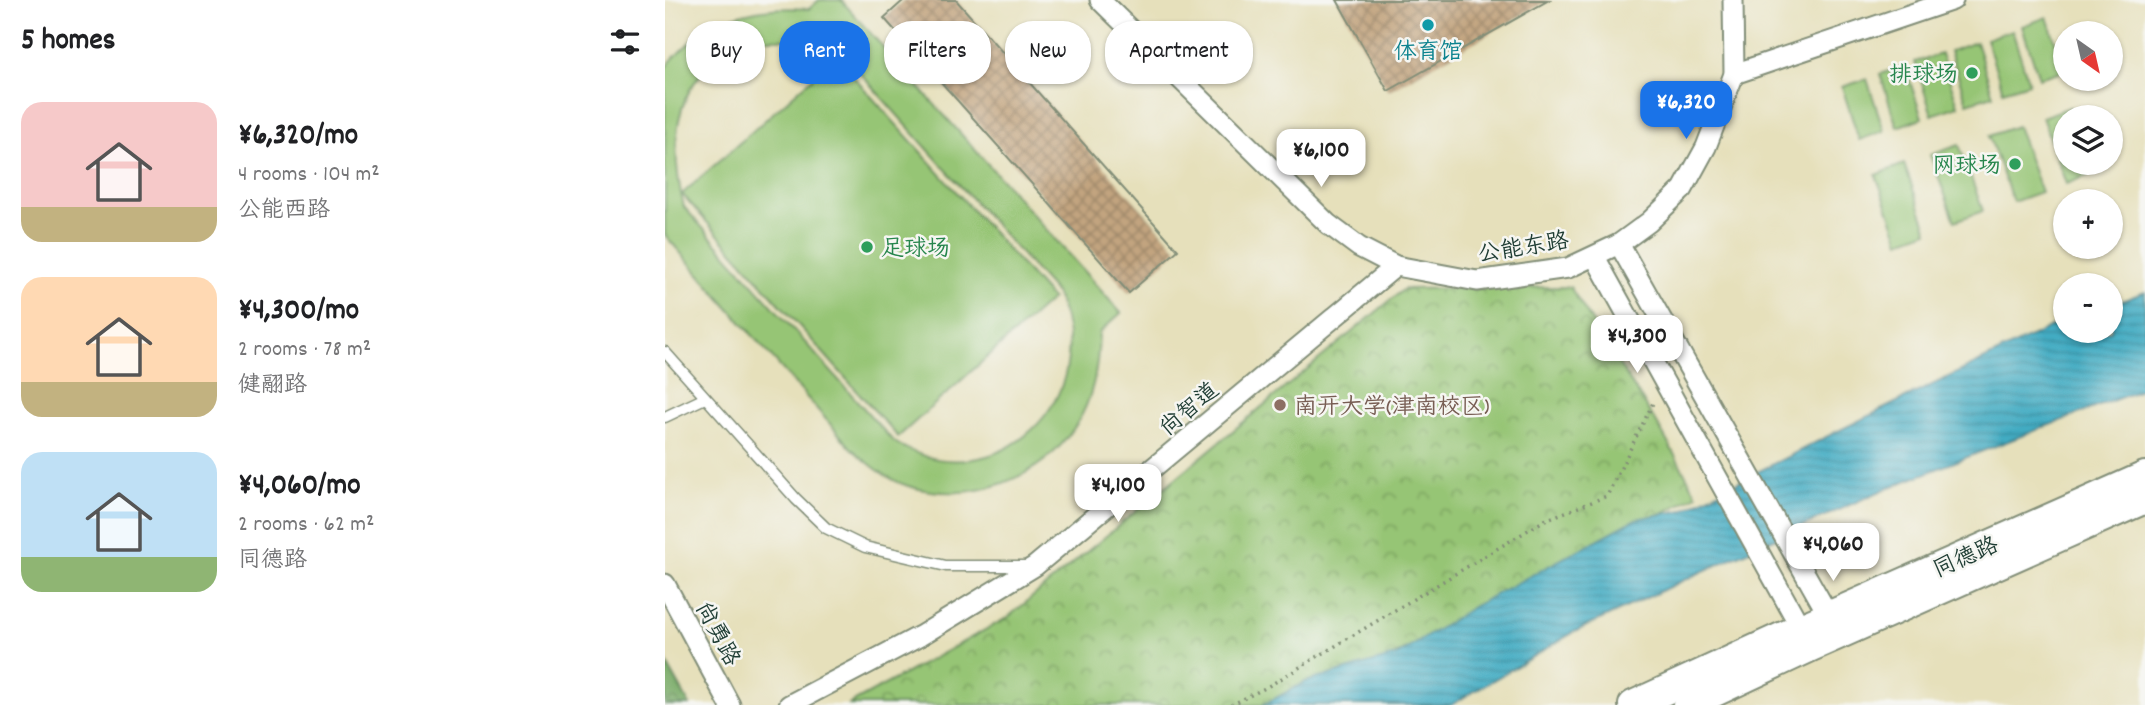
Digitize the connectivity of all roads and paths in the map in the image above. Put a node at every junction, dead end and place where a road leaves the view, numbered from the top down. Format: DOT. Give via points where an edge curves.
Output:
graph roads {
  1 [pos="1100,0"];
  2 [pos="1733,0"];
  3 [pos="1953,0"];
  4 [pos="1734,74"];
  5 [pos="1619,244"];
  6 [pos="1595,257"];
  7 [pos="1395,266"];
  8 [pos="665,352"];
  9 [pos="1663,380"];
  10 [pos="705,398"];
  11 [pos="665,417"];
  12 [pos="2145,476"];
  13 [pos="2145,499"];
  14 [pos="1035,566"];
  15 [pos="665,584"];
  16 [pos="1835,625"];
  17 [pos="1806,638"];
  18 [pos="730,705"];
  19 [pos="789,705"];
  20 [pos="1231,705"];
  21 [pos="1633,705"];
  22 [pos="1688,705"];
  1 -- 7 [label="street, 公能东路" via="1328,224"];
  2 -- 4 [label="street"];
  3 -- 4 [label="street"];
  4 -- 5 [label="street, 公能东路" via="1706,147 1682,189"];
  5 -- 6 [label="street, 公能东路"];
  5 -- 16 [label="street"];
  6 -- 7 [label="street, 公能东路" via="1568,268 1477,281"];
  6 -- 9 [label="street"];
  7 -- 14 [label="street, 尚智道"];
  8 -- 10 [label="lane"];
  9 -- 17 [label="street"];
  9 -- 20 [label="path" via="1607,496 1545,520"];
  10 -- 11 [label="lane"];
  10 -- 14 [label="lane" via="826,528 865,547 946,566"];
  12 -- 16 [label="main road, 同德路"];
  13 -- 16 [label="main road, 同德路"];
  14 -- 19 [label="street, 尚智道" via="920,636"];
  15 -- 18 [label="street, 尚勇路"];
  16 -- 17 [label="main road, 同德路"];
  17 -- 21 [label="main road, 同德路"];
  17 -- 22 [label="main road, 同德路"];
}
